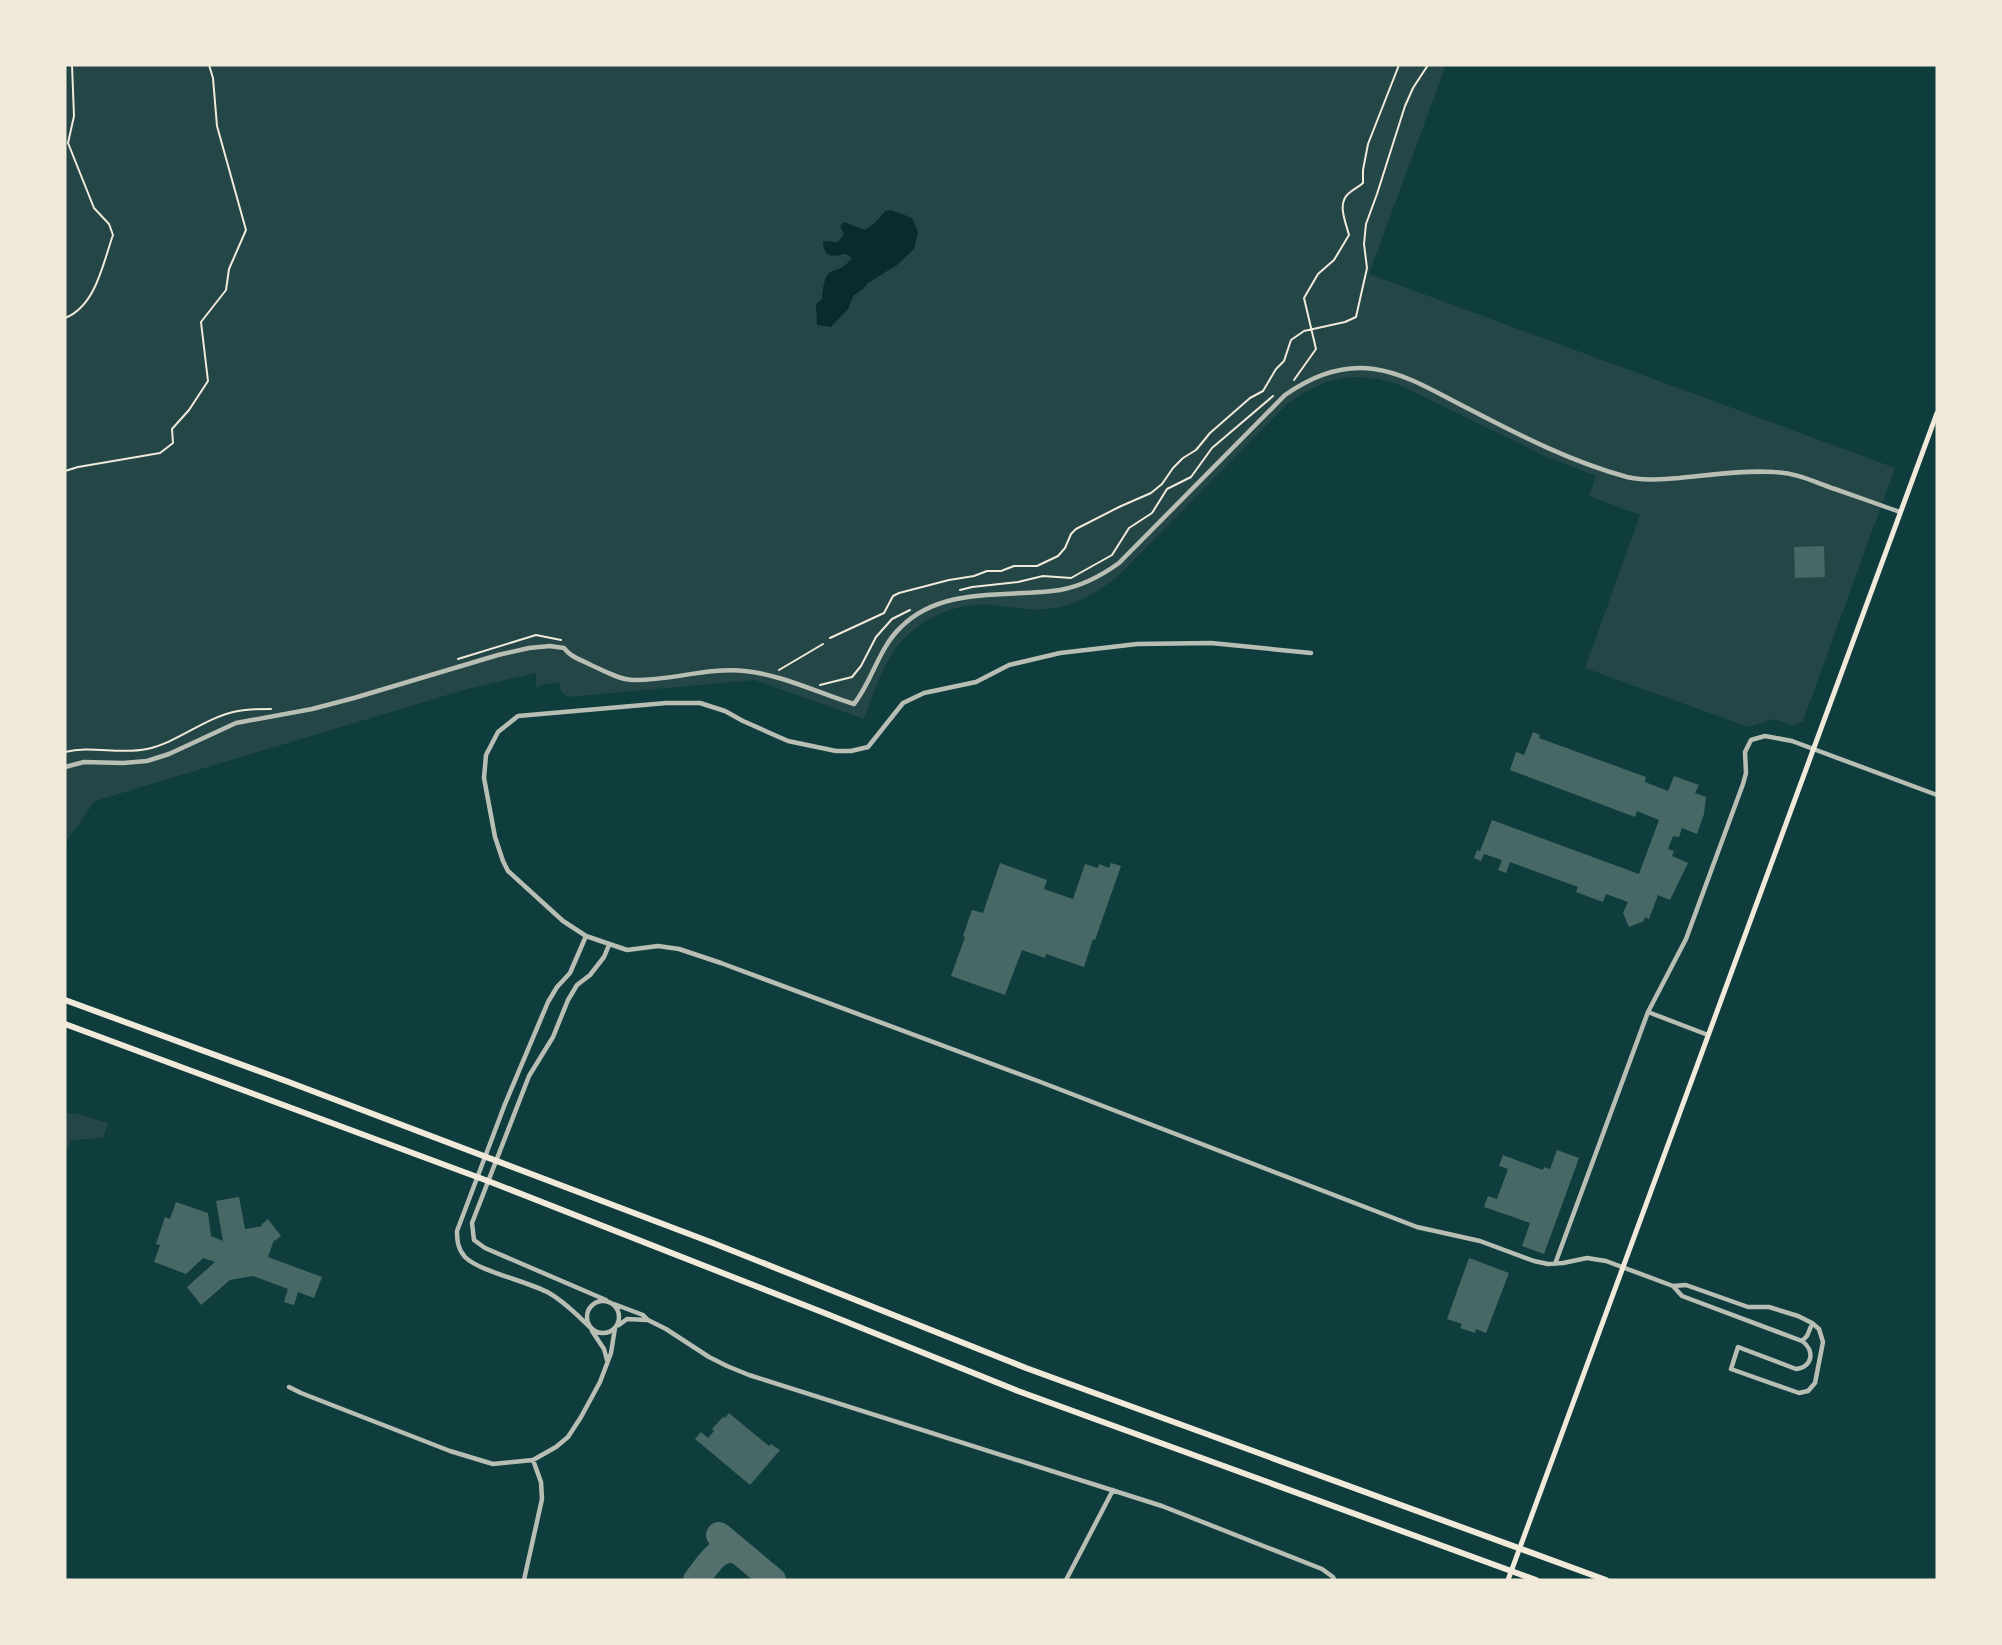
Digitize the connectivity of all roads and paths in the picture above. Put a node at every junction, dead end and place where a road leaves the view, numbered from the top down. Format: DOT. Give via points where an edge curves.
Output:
graph roads {
  1 [pos="72,65"];
  2 [pos="209,65"];
  3 [pos="1399,65"];
  4 [pos="1428,65"];
  5 [pos="65,318"];
  6 [pos="1312,329"];
  7 [pos="1287,386"];
  8 [pos="1278,393"];
  9 [pos="1937,413"];
  10 [pos="65,471"];
  11 [pos="1900,512"];
  12 [pos="960,590"];
  13 [pos="914,607"];
  14 [pos="830,638"];
  15 [pos="564,640"];
  16 [pos="823,644"];
  17 [pos="1311,653"];
  18 [pos="448,662"];
  19 [pos="772,671"];
  20 [pos="818,685"];
  21 [pos="270,709"];
  22 [pos="1813,749"];
  23 [pos="65,752"];
  24 [pos="65,767"];
  25 [pos="1937,795"];
  26 [pos="586,936"];
  27 [pos="609,945"];
  28 [pos="65,1000"];
  29 [pos="1648,1012"];
  30 [pos="65,1024"];
  31 [pos="1708,1035"];
  32 [pos="484,1157"];
  33 [pos="496,1161"];
  34 [pos="477,1177"];
  35 [pos="488,1181"];
  36 [pos="1555,1264"];
  37 [pos="1623,1268"];
  38 [pos="1673,1286"];
  39 [pos="606,1300"];
  40 [pos="614,1304"];
  41 [pos="648,1320"];
  42 [pos="1812,1323"];
  43 [pos="615,1327"];
  44 [pos="591,1328"];
  45 [pos="1802,1340"];
  46 [pos="607,1361"];
  47 [pos="289,1387"];
  48 [pos="533,1460"];
  49 [pos="1113,1490"];
  50 [pos="1521,1548"];
  51 [pos="1512,1571"];
  52 [pos="524,1580"];
  53 [pos="1066,1580"];
  54 [pos="1334,1580"];
  55 [pos="1508,1580"];
  56 [pos="1536,1580"];
  57 [pos="1606,1580"];
  1 -- 5 [label="path" via="74,116 68,143 94,208 113,235 94,290"];
  2 -- 10 [label="path" via="217,126 246,230 229,269 226,290 201,322 208,381 172,429 173,443 160,453"];
  3 -- 6 [label="path" via="1368,144 1363,183 1344,199 1349,235 1304,298"];
  4 -- 6 [label="path" via="1405,106 1366,224 1367,268 1356,317"];
  6 -- 7 [label="path" via="1316,349"];
  6 -- 14 [label="path" via="1291,340 1284,361 1263,391 1210,433 1162,484 1076,530 1058,556 1037,566 1014,565 899,593 884,613"];
  8 -- 12 [label="path" via="1213,448 1191,477 1167,489 1152,513 1129,528 1112,555 1071,578 1043,576"];
  9 -- 11 [label="main road"];
  11 -- 22 [label="main road"];
  11 -- 24 [label="street" via="1801,475 1747,472 1651,480 1626,477 1551,450 1408,378 1377,369 1335,370 1285,395 1119,563 1097,577 1059,590 952,600 903,624 888,641 854,705 768,674 743,671 630,680 568,654 564,648 550,646 456,666 312,709 236,723 147,761 85,762"];
  13 -- 20 [label="path" via="876,637 852,677"];
  15 -- 18 [label="path" via="536,635"];
  16 -- 19 [label="path"];
  17 -- 26 [label="street" via="1211,643 1137,644 1060,653 1009,665 976,682 924,693 904,703 868,747 851,751 788,741 700,703 518,716 498,732 486,755 484,778 495,837 514,877"];
  21 -- 23 [label="path" via="237,711 148,749"];
  22 -- 25 [label="street"];
  22 -- 29 [label="street" via="1765,736 1751,740 1745,752 1743,784 1686,939"];
  22 -- 31 [label="main road"];
  26 -- 27 [label="street"];
  26 -- 32 [label="street" via="570,973 548,1002"];
  27 -- 33 [label="street" via="590,975 577,985 553,1038 528,1076"];
  27 -- 36 [label="street" via="627,950 679,949 721,963 1394,1219"];
  28 -- 32 [label="main road"];
  29 -- 31 [label="street"];
  29 -- 36 [label="street"];
  30 -- 34 [label="main road"];
  31 -- 37 [label="main road"];
  32 -- 33 [label="main road"];
  32 -- 34 [label="street"];
  33 -- 35 [label="street"];
  33 -- 50 [label="main road" via="1026,1368"];
  34 -- 35 [label="main road"];
  34 -- 44 [label="street" via="457,1231 458,1247 465,1257 549,1293"];
  35 -- 39 [label="street" via="472,1223 474,1240 499,1256"];
  35 -- 51 [label="main road" via="1018,1391"];
  36 -- 37 [label="street" via="1587,1258"];
  37 -- 38 [label="street"];
  37 -- 50 [label="main road"];
  38 -- 42 [label="street" via="1686,1284 1738,1304 1769,1307"];
  38 -- 45 [label="street" via="1682,1296"];
  39 -- 40 [label="street"];
  39 -- 44 [label="street" via="588,1308"];
  40 -- 41 [label="street"];
  40 -- 43 [label="street" via="619,1313"];
  41 -- 43 [label="street" via="627,1320"];
  41 -- 49 [label="street" via="749,1375"];
  42 -- 45 [label="street"];
  42 -- 45 [label="street" via="1823,1342 1815,1383 1808,1391 1799,1393 1731,1369 1738,1348 1802,1368 1811,1353"];
  43 -- 44 [label="street" via="606,1333"];
  43 -- 46 [label="street"];
  44 -- 46 [label="street"];
  46 -- 48 [label="street" via="568,1437"];
  47 -- 48 [label="street" via="482,1461"];
  48 -- 52 [label="street" via="542,1499"];
  49 -- 53 [label="street"];
  49 -- 54 [label="street" via="1306,1562"];
  50 -- 51 [label="main road"];
  50 -- 57 [label="main road"];
  51 -- 55 [label="main road"];
  51 -- 56 [label="main road"];
}
